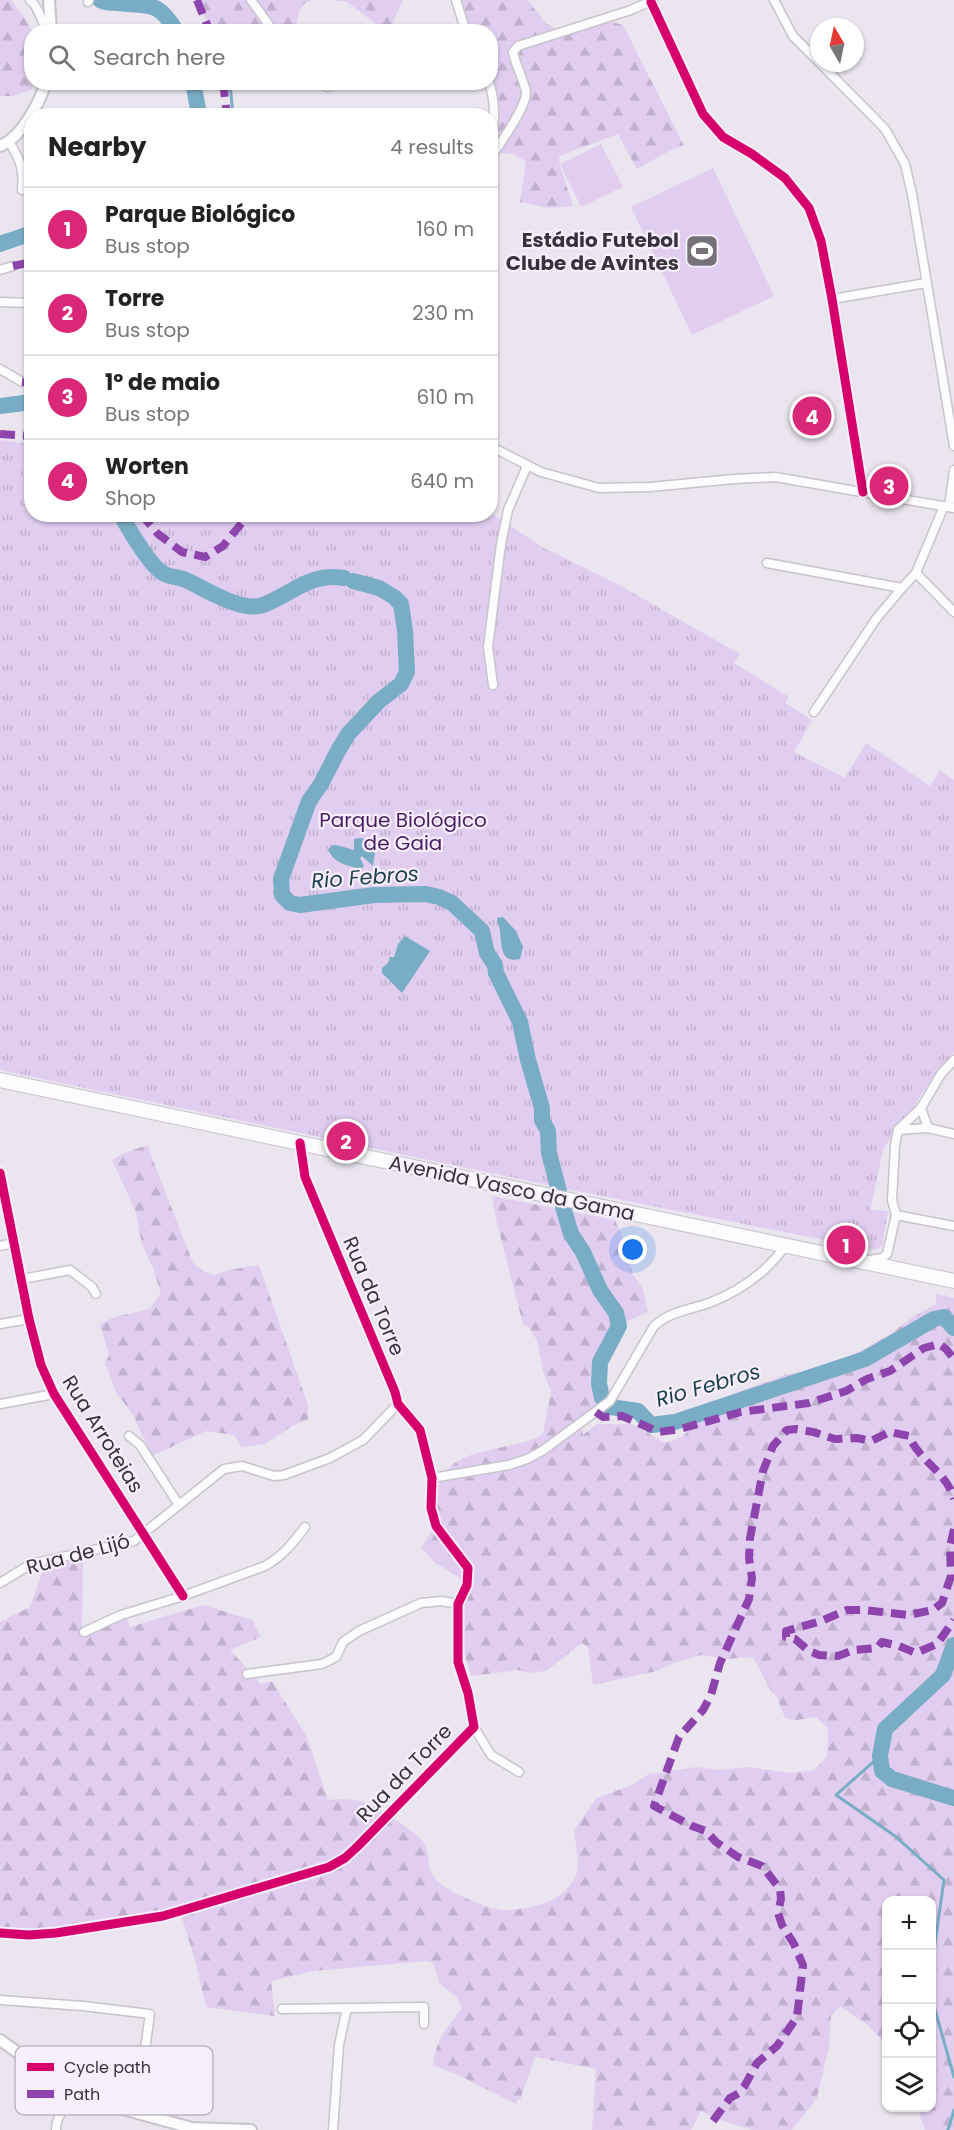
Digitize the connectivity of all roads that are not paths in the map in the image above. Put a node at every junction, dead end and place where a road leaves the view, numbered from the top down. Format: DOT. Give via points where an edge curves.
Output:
graph roads {
  1 [pos="30,0"];
  2 [pos="49,0"];
  3 [pos="251,0"];
  4 [pos="456,0"];
  5 [pos="774,0"];
  6 [pos="652,1"];
  7 [pos="43,24"];
  8 [pos="51,24"];
  9 [pos="268,24"];
  10 [pos="464,24"];
  11 [pos="810,52"];
  12 [pos="830,72"];
  13 [pos="42,90"];
  14 [pos="491,90"];
  15 [pos="33,108"];
  16 [pos="494,108"];
  17 [pos="24,122"];
  18 [pos="4,144"];
  19 [pos="498,146"];
  20 [pos="22,190"];
  21 [pos="13,266"];
  22 [pos="0,270"];
  23 [pos="926,283"];
  24 [pos="832,299"];
  25 [pos="0,302"];
  26 [pos="24,303"];
  27 [pos="0,369"];
  28 [pos="22,382"];
  29 [pos="954,446"];
  30 [pos="498,450"];
  31 [pos="527,466"];
  32 [pos="954,470"];
  33 [pos="863,492"];
  34 [pos="949,507"];
  35 [pos="768,563"];
  36 [pos="916,573"];
  37 [pos="902,588"];
  38 [pos="954,612"];
  39 [pos="493,685"];
  40 [pos="814,712"];
  41 [pos="954,1060"];
  42 [pos="0,1080"];
  43 [pos="921,1108"];
  44 [pos="928,1128"];
  45 [pos="898,1130"];
  46 [pos="954,1134"];
  47 [pos="300,1143"];
  48 [pos="0,1173"];
  49 [pos="3,1203"];
  50 [pos="896,1215"];
  51 [pos="954,1226"];
  52 [pos="13,1243"];
  53 [pos="786,1245"];
  54 [pos="0,1246"];
  55 [pos="863,1262"];
  56 [pos="22,1279"];
  57 [pos="954,1281"];
  58 [pos="96,1294"];
  59 [pos="29,1319"];
  60 [pos="0,1324"];
  61 [pos="54,1394"];
  62 [pos="0,1404"];
  63 [pos="398,1404"];
  64 [pos="129,1436"];
  65 [pos="432,1478"];
  66 [pos="179,1504"];
  67 [pos="305,1527"];
  68 [pos="145,1534"];
  69 [pos="1,1578"];
  70 [pos="183,1596"];
  71 [pos="458,1604"];
  72 [pos="84,1632"];
  73 [pos="247,1674"];
  74 [pos="474,1727"];
  75 [pos="519,1772"];
  76 [pos="0,1933"];
  77 [pos="0,2000"];
  78 [pos="346,2008"];
  79 [pos="282,2009"];
  80 [pos="424,2024"];
  81 [pos="1,2044"];
  82 [pos="145,2046"];
  83 [pos="15,2053"];
  84 [pos="60,2115"];
  85 [pos="140,2115"];
  86 [pos="159,2125"];
  87 [pos="56,2130"];
  88 [pos="251,2130"];
  89 [pos="333,2130"];
  1 -- 7 [label="street" via="38,7"];
  2 -- 8 [label="street"];
  3 -- 9 [label="street"];
  4 -- 10 [label="street"];
  5 -- 11 [label="street" via="794,36"];
  6 -- 19 [label="street" via="518,45 513,52 526,91 524,105"];
  6 -- 24 [label="street" via="703,114 723,137 785,178 809,208 821,241"];
  12 -- 23 [label="street" via="885,129 905,164"];
  13 -- 15 [label="street"];
  14 -- 16 [label="street"];
  17 -- 18 [label="street"];
  18 -- 20 [label="street" via="18,155 24,172"];
  21 -- 22 [label="street"];
  23 -- 24 [label="street"];
  23 -- 29 [label="street"];
  24 -- 33 [label="street"];
  25 -- 26 [label="street"];
  27 -- 28 [label="street"];
  30 -- 31 [label="street"];
  31 -- 33 [label="street" via="599,488 775,477"];
  31 -- 39 [label="street" via="508,510 501,544 488,647"];
  32 -- 34 [label="street"];
  33 -- 34 [label="street"];
  34 -- 36 [label="street"];
  35 -- 37 [label="street"];
  36 -- 37 [label="street"];
  36 -- 38 [label="street"];
  37 -- 40 [label="street" via="876,619"];
  41 -- 43 [label="street"];
  42 -- 47 [label="main road, Avenida Vasco da Gama"];
  43 -- 44 [label="street"];
  43 -- 45 [label="street"];
  44 -- 45 [label="street"];
  44 -- 46 [label="street"];
  45 -- 50 [label="street" via="892,1200"];
  47 -- 53 [label="main road, Avenida Vasco da Gama"];
  47 -- 63 [label="street, Rua da Torre" via="305,1177"];
  48 -- 49 [label="street, Rua Arroteias"];
  49 -- 52 [label="street, Rua Arroteias"];
  50 -- 51 [label="street"];
  50 -- 55 [label="street" via="887,1254"];
  52 -- 54 [label="street"];
  52 -- 56 [label="street, Rua Arroteias"];
  53 -- 55 [label="main road, Avenida Vasco da Gama"];
  53 -- 65 [label="street" via="749,1282 709,1303 667,1316 654,1326 607,1403 542,1450 527,1459 489,1470"];
  55 -- 57 [label="main road, Avenida Vasco da Gama"];
  56 -- 58 [label="street" via="70,1270"];
  56 -- 59 [label="street, Rua Arroteias"];
  59 -- 60 [label="street"];
  59 -- 61 [label="street, Rua Arroteias" via="41,1365"];
  61 -- 62 [label="street"];
  61 -- 68 [label="street, Rua Arroteias"];
  63 -- 65 [label="street, Rua da Torre" via="420,1430"];
  63 -- 66 [label="street, Rua de Lijó" via="363,1440 330,1458 274,1476 232,1466 215,1474"];
  64 -- 66 [label="street" via="140,1445"];
  65 -- 71 [label="street, Rua da Torre" via="431,1509 436,1526 468,1568 467,1585"];
  66 -- 68 [label="street, Rua de Lijó"];
  67 -- 70 [label="street" via="289,1549 265,1566"];
  68 -- 69 [label="street, Rua de Lijó" via="130,1542 31,1563"];
  68 -- 70 [label="street, Rua Arroteias"];
  70 -- 72 [label="street" via="121,1615"];
  71 -- 73 [label="street" via="421,1603 359,1631 344,1642 336,1658 322,1664"];
  71 -- 74 [label="street, Rua da Torre" via="458,1662"];
  74 -- 75 [label="street" via="491,1755"];
  74 -- 76 [label="street, Rua da Torre" via="358,1846 329,1867 163,1916 56,1933"];
  77 -- 82 [label="street" via="150,2014"];
  78 -- 79 [label="street"];
  78 -- 80 [label="street" via="424,2007"];
  78 -- 89 [label="street" via="339,2045"];
  81 -- 83 [label="street"];
  84 -- 87 [label="street"];
  85 -- 86 [label="street"];
  86 -- 88 [label="street"];
}
